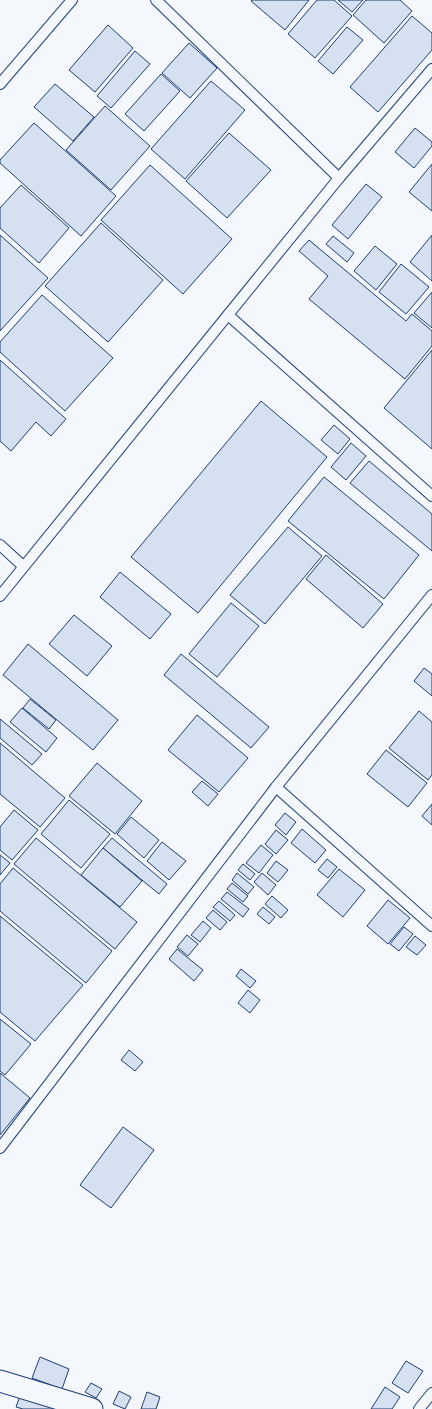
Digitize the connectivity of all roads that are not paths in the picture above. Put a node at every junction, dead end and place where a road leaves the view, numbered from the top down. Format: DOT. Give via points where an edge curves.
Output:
graph roads {
  1 [pos="72,0"];
  2 [pos="156,0"];
  3 [pos="432,69"];
  4 [pos="0,84"];
  5 [pos="339,178"];
  6 [pos="228,315"];
  7 [pos="432,496"];
  8 [pos="0,545"];
  9 [pos="23,566"];
  10 [pos="432,595"];
  11 [pos="0,596"];
  12 [pos="276,787"];
  13 [pos="432,926"];
  14 [pos="0,1148"];
  15 [pos="0,1382"];
  16 [pos="432,1393"];
  17 [pos="92,1409"];
  18 [pos="420,1409"];
  1 -- 4 [label="lane"];
  2 -- 5 [label="lane"];
  3 -- 5 [label="lane"];
  5 -- 6 [label="lane"];
  6 -- 7 [label="lane"];
  6 -- 9 [label="lane"];
  8 -- 9 [label="lane"];
  9 -- 11 [label="lane"];
  10 -- 12 [label="lane"];
  12 -- 13 [label="lane"];
  12 -- 14 [label="lane"];
  15 -- 17 [label="street"];
  16 -- 18 [label="lane"];
}
